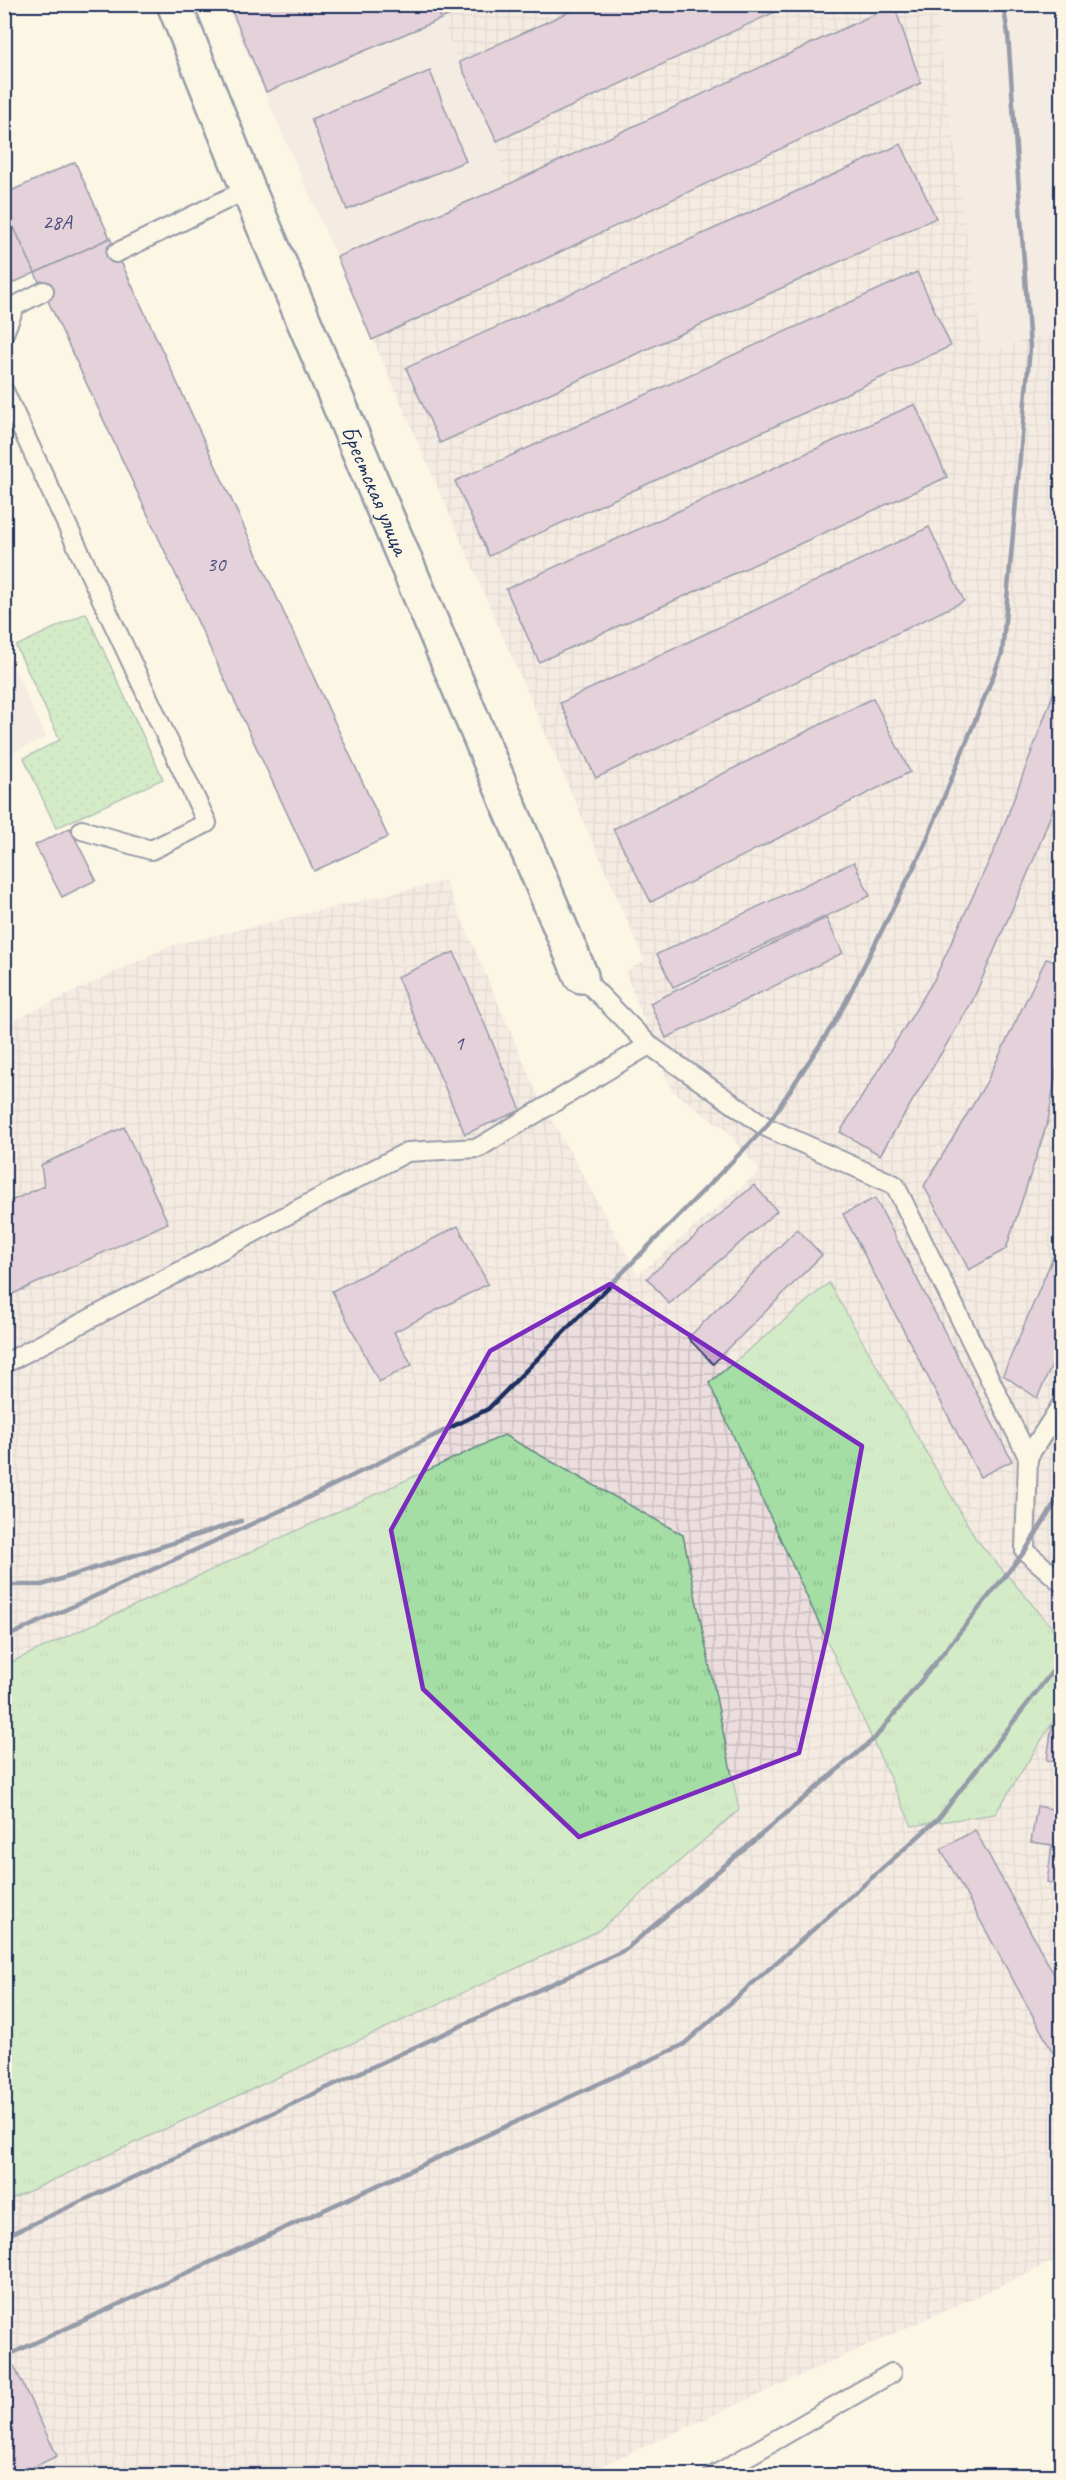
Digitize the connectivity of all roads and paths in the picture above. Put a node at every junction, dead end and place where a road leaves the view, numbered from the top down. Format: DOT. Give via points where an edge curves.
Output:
graph roads {
  1 [pos="174,4"];
  2 [pos="248,189"];
  3 [pos="117,253"];
  4 [pos="44,291"];
  5 [pos="4,333"];
  6 [pos="4,391"];
  7 [pos="82,830"];
  8 [pos="581,976"];
  9 [pos="649,1045"];
  10 [pos="4,1364"];
  11 [pos="1062,1404"];
  12 [pos="1028,1456"];
  13 [pos="1062,1584"];
  14 [pos="892,2373"];
  15 [pos="713,2475"];
  1 -- 2 [label="street, Брестская улица"];
  2 -- 3 [label="lane"];
  2 -- 8 [label="street, Брестская улица"];
  4 -- 5 [label="lane" via="15,306"];
  6 -- 7 [label="lane" via="207,823 151,850"];
  8 -- 9 [label="lane"];
  9 -- 10 [label="lane" via="478,1148 407,1152"];
  9 -- 12 [label="lane" via="766,1127 895,1185"];
  11 -- 12 [label="lane"];
  12 -- 13 [label="lane" via="1025,1551"];
  14 -- 15 [label="lane"];
}
